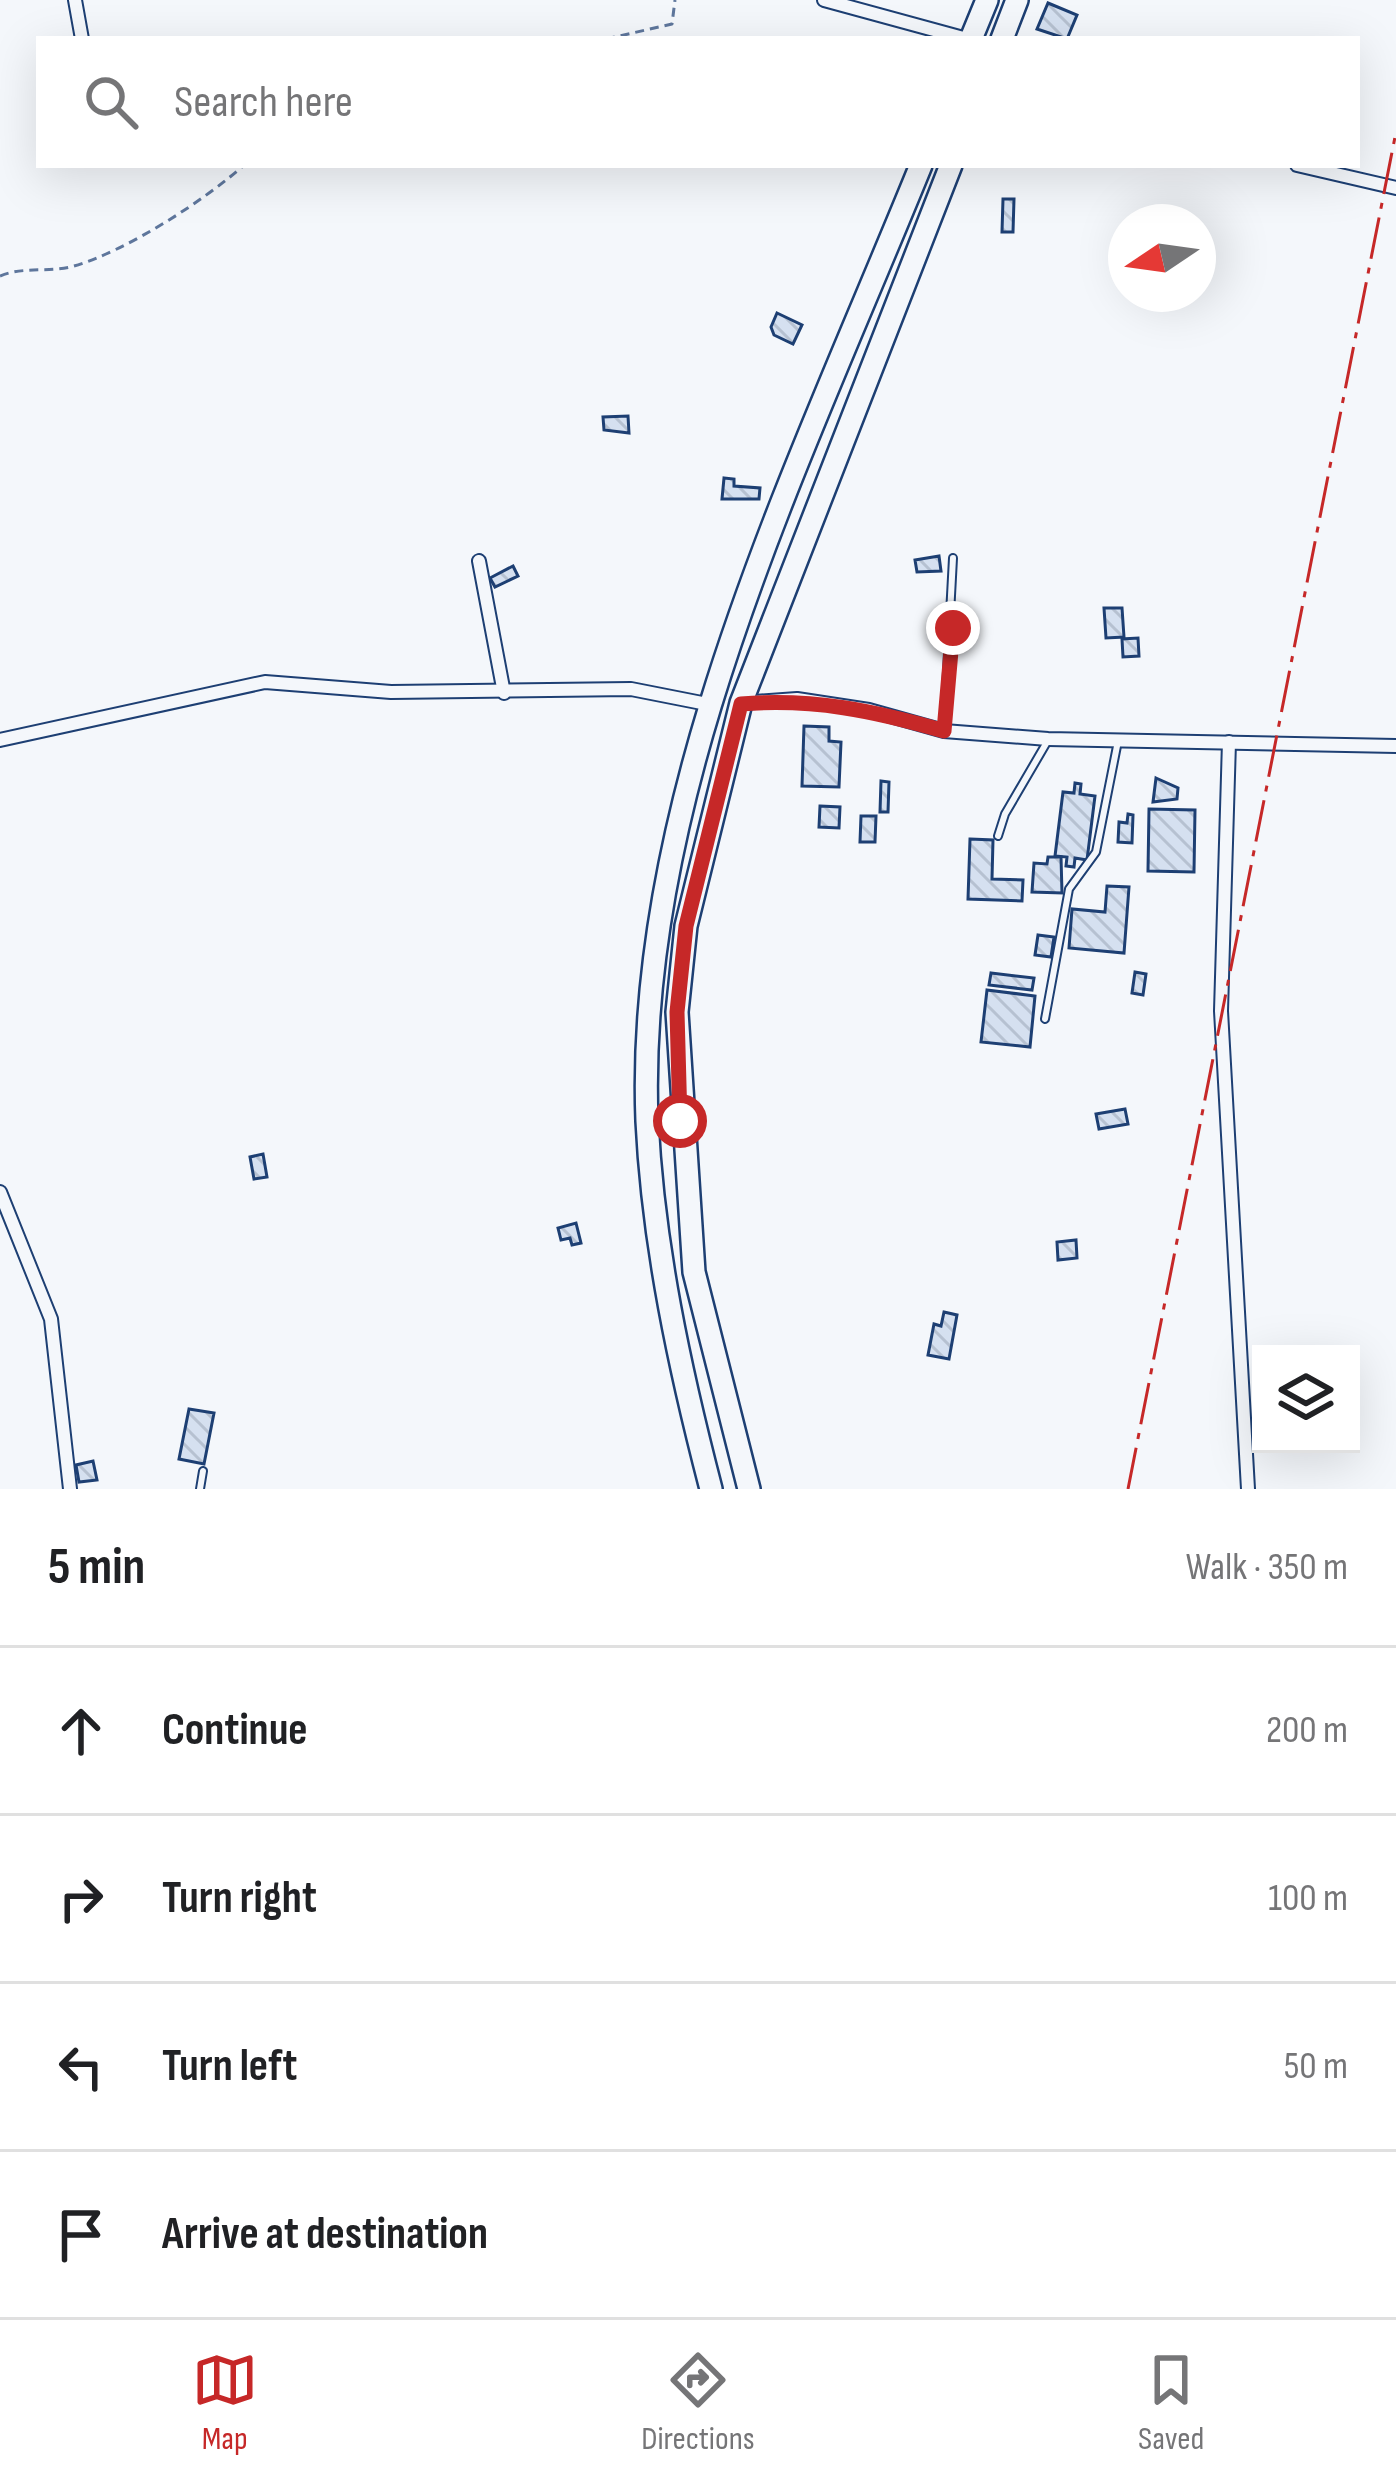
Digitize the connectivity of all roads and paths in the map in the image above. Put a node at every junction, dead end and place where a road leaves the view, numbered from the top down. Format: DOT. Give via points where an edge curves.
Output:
graph roads {
  1 [pos="74,0"];
  2 [pos="675,0"];
  3 [pos="824,0"];
  4 [pos="987,0"];
  5 [pos="1017,0"];
  6 [pos="81,36"];
  7 [pos="619,36"];
  8 [pos="958,36"];
  9 [pos="970,36"];
  10 [pos="1002,36"];
  11 [pos="241,168"];
  12 [pos="919,168"];
  13 [pos="950,168"];
  14 [pos="1310,168"];
  15 [pos="1396,188"];
  16 [pos="0,276"];
  17 [pos="953,558"];
  18 [pos="479,562"];
  19 [pos="504,693"];
  20 [pos="707,704"];
  21 [pos="741,704"];
  22 [pos="944,731"];
  23 [pos="1048,739"];
  24 [pos="0,740"];
  25 [pos="1118,741"];
  26 [pos="1229,742"];
  27 [pos="1396,746"];
  28 [pos="998,836"];
  29 [pos="1045,1019"];
  30 [pos="0,1192"];
  31 [pos="203,1471"];
  32 [pos="70,1489"];
  33 [pos="200,1489"];
  34 [pos="711,1489"];
  35 [pos="749,1489"];
  36 [pos="1248,1489"];
  1 -- 6 [label="street"];
  2 -- 7 [label="path" via="672,24"];
  3 -- 8 [label="street"];
  4 -- 9 [label="main road"];
  5 -- 10 [label="main road"];
  11 -- 16 [label="path" via="107,252 72,267"];
  12 -- 20 [label="main road"];
  13 -- 21 [label="main road"];
  14 -- 15 [label="street"];
  17 -- 22 [label="lane"];
  18 -- 19 [label="street"];
  19 -- 20 [label="street" via="631,689"];
  19 -- 24 [label="street" via="265,682"];
  20 -- 34 [label="main road" via="660,927 647,1119 659,1245"];
  21 -- 22 [label="street" via="797,699"];
  21 -- 35 [label="main road" via="686,926 677,1012 694,1272"];
  22 -- 23 [label="street"];
  23 -- 25 [label="street"];
  23 -- 28 [label="lane"];
  25 -- 26 [label="street"];
  25 -- 29 [label="lane" via="1096,852 1069,889"];
  26 -- 27 [label="street"];
  26 -- 36 [label="street" via="1221,1011"];
  30 -- 32 [label="street" via="51,1319"];
  31 -- 33 [label="lane"];
}
